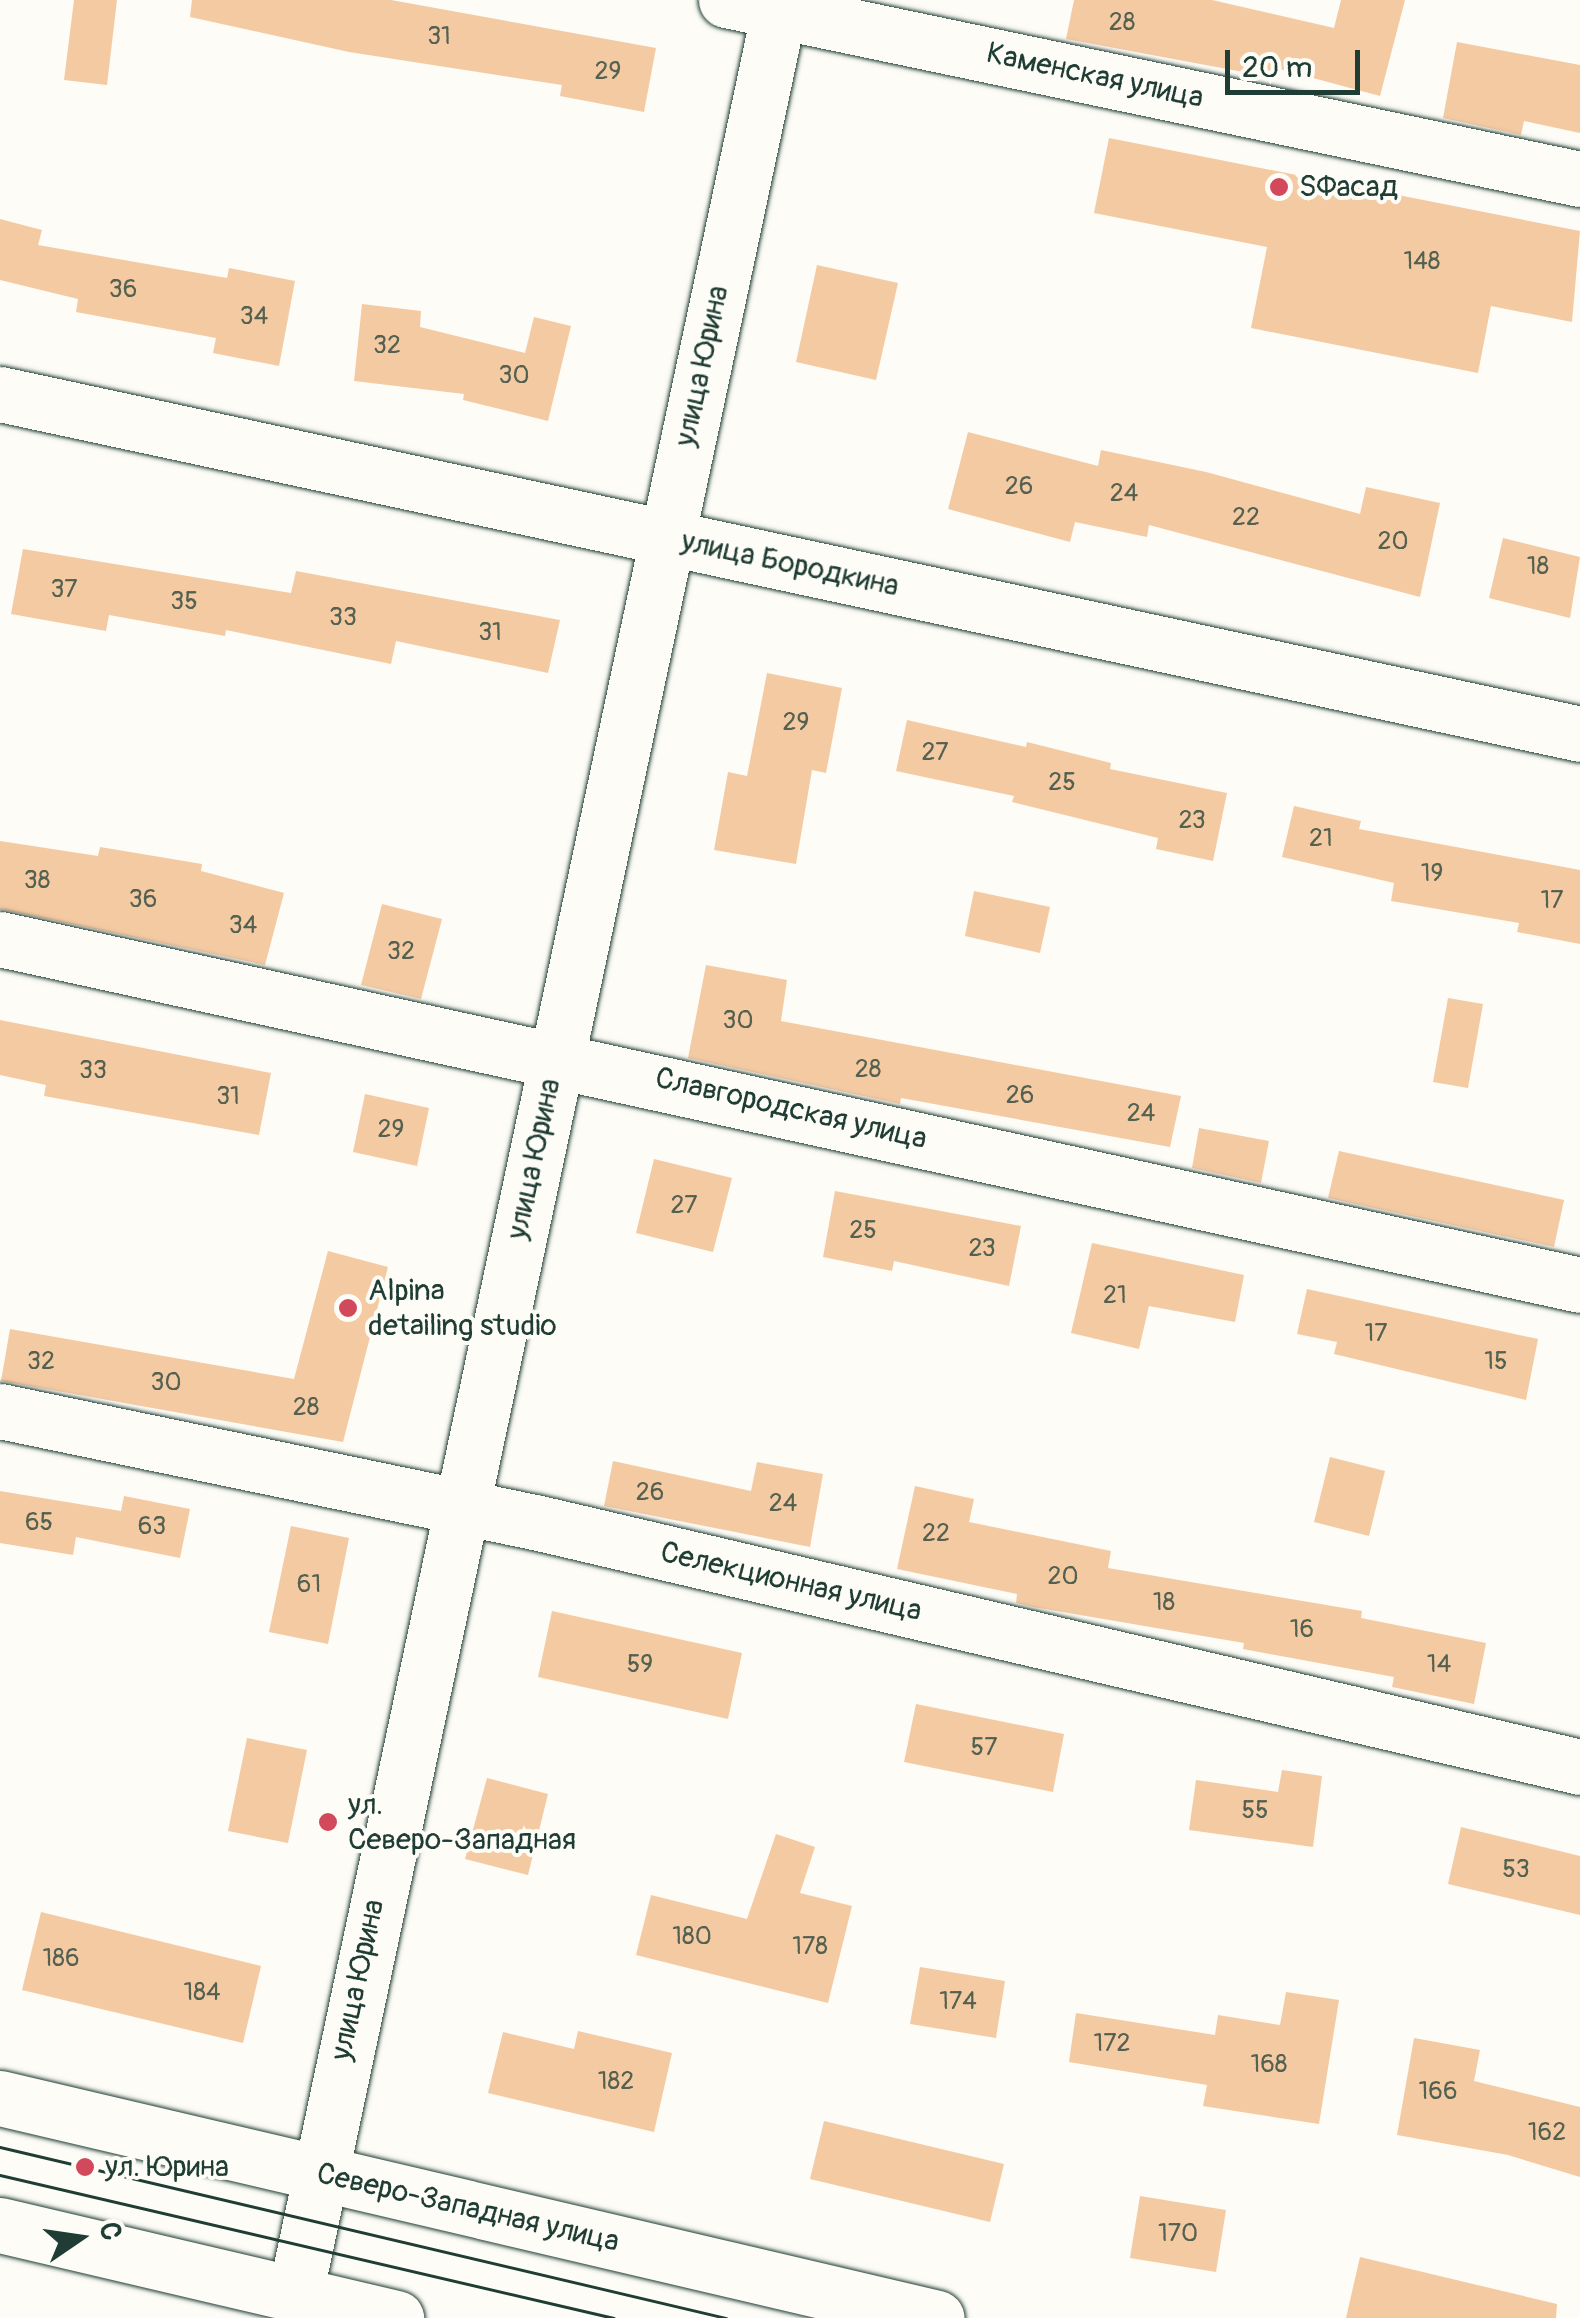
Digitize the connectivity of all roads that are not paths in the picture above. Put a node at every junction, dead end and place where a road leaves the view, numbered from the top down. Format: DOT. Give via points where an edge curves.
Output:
graph roads {
  1 [pos="762,3"];
  2 [pos="1580,179"];
  3 [pos="0,394"];
  4 [pos="665,537"];
  5 [pos="1580,734"];
  6 [pos="0,939"];
  7 [pos="556,1056"];
  8 [pos="1580,1285"];
  9 [pos="0,1411"];
  10 [pos="460,1507"];
  11 [pos="1580,1767"];
  12 [pos="0,2098"];
  13 [pos="318,2173"];
  14 [pos="0,2224"];
  15 [pos="293,2307"];
  16 [pos="396,2318"];
  17 [pos="937,2318"];
  1 -- 2 [label="street, Каменская улица"];
  1 -- 4 [label="street, улица Юрина"];
  3 -- 4 [label="street, улица Бородкина"];
  4 -- 5 [label="street, улица Бородкина"];
  4 -- 7 [label="street, улица Юрина"];
  6 -- 7 [label="street, Славгородская улица"];
  7 -- 8 [label="street, Славгородская улица"];
  7 -- 10 [label="street, улица Юрина"];
  9 -- 10 [label="street, Селекционная улица"];
  10 -- 11 [label="street, Селекционная улица"];
  10 -- 13 [label="street, улица Юрина"];
  12 -- 13 [label="street, Северо-Западная улица"];
  13 -- 15 [label="street, улица Юрина"];
  13 -- 17 [label="street, Северо-Западная улица"];
  14 -- 15 [label="street"];
  15 -- 16 [label="street"];
}
